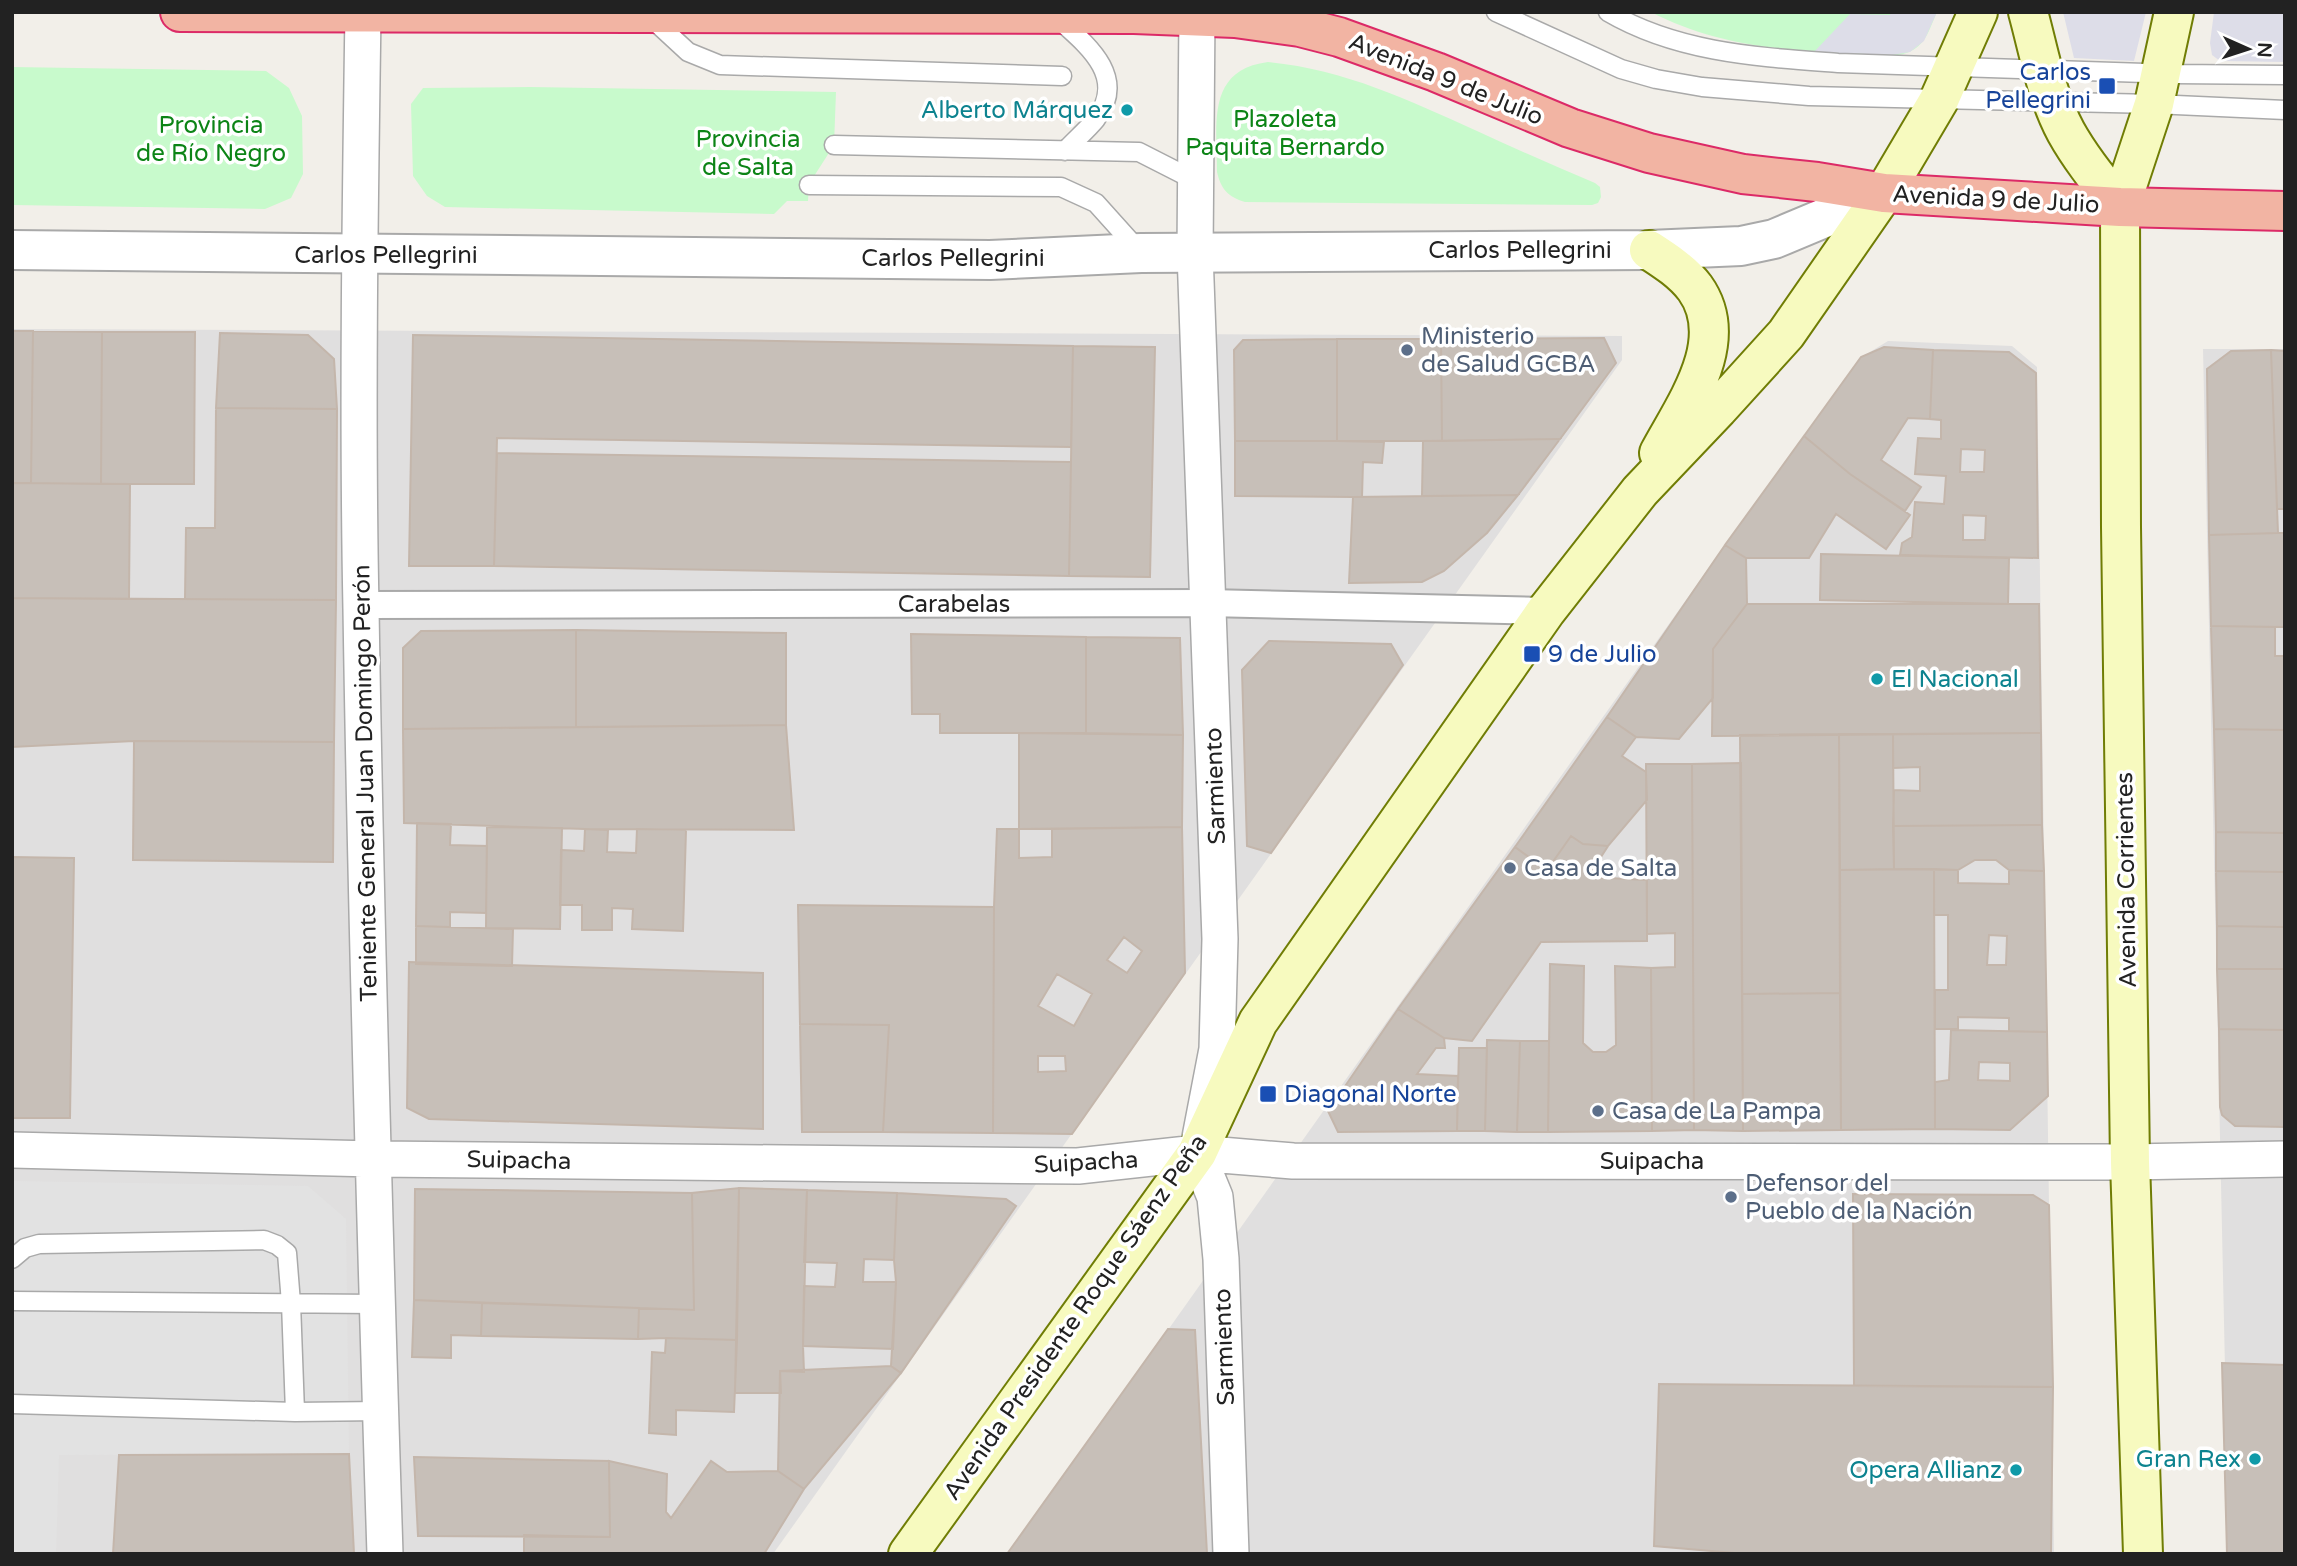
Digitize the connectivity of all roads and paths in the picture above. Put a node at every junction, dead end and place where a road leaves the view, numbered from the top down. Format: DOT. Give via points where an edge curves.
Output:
graph roads {
  1 [pos="180,12"];
  2 [pos="1496,12"];
  3 [pos="1608,12"];
  4 [pos="1979,12"];
  5 [pos="2028,12"];
  6 [pos="2174,12"];
  7 [pos="363,13"];
  8 [pos="646,13"];
  9 [pos="1052,14"];
  10 [pos="1197,14"];
  11 [pos="1955,66"];
  12 [pos="2285,75"];
  13 [pos="1062,76"];
  14 [pos="2048,86"];
  15 [pos="2158,89"];
  16 [pos="1938,100"];
  17 [pos="2285,110"];
  18 [pos="834,145"];
  19 [pos="1065,151"];
  20 [pos="1194,180"];
  21 [pos="809,185"];
  22 [pos="1884,193"];
  23 [pos="2120,207"];
  24 [pos="2285,211"];
  25 [pos="12,250"];
  26 [pos="1649,250"];
  27 [pos="1141,253"];
  28 [pos="1195,253"];
  29 [pos="359,254"];
  30 [pos="1640,491"];
  31 [pos="1208,603"];
  32 [pos="360,606"];
  33 [pos="1546,611"];
  34 [pos="12,1150"];
  35 [pos="1197,1153"];
  36 [pos="373,1159"];
  37 [pos="2285,1159"];
  38 [pos="2130,1162"];
  39 [pos="12,1259"];
  40 [pos="12,1301"];
  41 [pos="291,1303"];
  42 [pos="377,1304"];
  43 [pos="12,1404"];
  44 [pos="380,1411"];
  45 [pos="295,1412"];
  46 [pos="385,1554"];
  47 [pos="908,1554"];
  48 [pos="1231,1554"];
  49 [pos="2143,1554"];
  1 -- 7 [label="highway, Avenida 9 de Julio"];
  2 -- 16 [label="lane" via="1621,69 1656,79 1757,93"];
  3 -- 11 [label="lane" via="1670,41 1724,52 1838,63"];
  4 -- 11 [label="main road, Avenida Presidente Roque Sáenz Peña"];
  5 -- 14 [label="main road"];
  6 -- 15 [label="main road, Avenida Corrientes"];
  7 -- 8 [label="highway, Avenida 9 de Julio"];
  7 -- 29 [label="street, Teniente General Juan Domingo Perón"];
  8 -- 9 [label="highway, Avenida 9 de Julio"];
  8 -- 13 [label="lane" via="688,52 720,65"];
  9 -- 10 [label="highway, Avenida 9 de Julio"];
  9 -- 19 [label="lane" via="1100,59 1107,90 1096,118"];
  10 -- 20 [label="street, Sarmiento"];
  10 -- 22 [label="highway, Avenida 9 de Julio" via="1300,27 1339,37 1570,128 1649,153 1743,174"];
  11 -- 14 [label="lane"];
  11 -- 16 [label="main road, Avenida Presidente Roque Sáenz Peña"];
  12 -- 15 [label="lane"];
  14 -- 15 [label="lane"];
  14 -- 15 [label="lane"];
  14 -- 16 [label="lane"];
  14 -- 23 [label="main road" via="2078,152"];
  15 -- 17 [label="lane"];
  15 -- 23 [label="main road, Avenida Corrientes"];
  16 -- 22 [label="main road, Avenida Presidente Roque Sáenz Peña"];
  18 -- 19 [label="lane"];
  19 -- 20 [label="lane" via="1139,152"];
  20 -- 28 [label="street, Sarmiento"];
  21 -- 27 [label="lane" via="1061,187 1096,203"];
  22 -- 23 [label="highway, Avenida 9 de Julio"];
  22 -- 26 [label="street, Carlos Pellegrini" via="1774,239 1741,246"];
  22 -- 30 [label="main road, Avenida Presidente Roque Sáenz Peña" via="1786,334"];
  23 -- 24 [label="highway, Avenida 9 de Julio"];
  23 -- 38 [label="main road, Avenida Corrientes"];
  25 -- 29 [label="street, Carlos Pellegrini"];
  26 -- 28 [label="street, Carlos Pellegrini"];
  26 -- 30 [label="main road" via="1674,266 1696,289 1709,330 1697,381"];
  27 -- 28 [label="street, Carlos Pellegrini"];
  27 -- 29 [label="street, Carlos Pellegrini" via="990,260"];
  28 -- 31 [label="street, Sarmiento"];
  29 -- 32 [label="street, Teniente General Juan Domingo Perón"];
  30 -- 33 [label="main road, Avenida Presidente Roque Sáenz Peña"];
  31 -- 32 [label="street, Carabelas"];
  31 -- 33 [label="street, Carabelas"];
  31 -- 35 [label="street, Sarmiento" via="1220,939 1217,1049"];
  32 -- 36 [label="street, Teniente General Juan Domingo Perón"];
  33 -- 35 [label="main road, Avenida Presidente Roque Sáenz Peña" via="1258,1021"];
  34 -- 36 [label="street, Suipacha"];
  35 -- 36 [label="street, Suipacha" via="1078,1166"];
  35 -- 38 [label="street, Suipacha" via="1293,1161"];
  35 -- 47 [label="main road, Avenida Presidente Roque Sáenz Peña"];
  35 -- 48 [label="street, Sarmiento" via="1215,1197 1221,1259"];
  36 -- 42 [label="street, Teniente General Juan Domingo Perón"];
  37 -- 38 [label="street, Suipacha"];
  38 -- 49 [label="main road, Avenida Corrientes"];
  39 -- 41 [label="lane" via="39,1244 264,1240 287,1253"];
  40 -- 41 [label="lane"];
  41 -- 42 [label="lane"];
  41 -- 45 [label="lane"];
  42 -- 44 [label="street, Teniente General Juan Domingo Perón"];
  43 -- 45 [label="lane"];
  44 -- 45 [label="lane"];
  44 -- 46 [label="street, Teniente General Juan Domingo Perón"];
}
